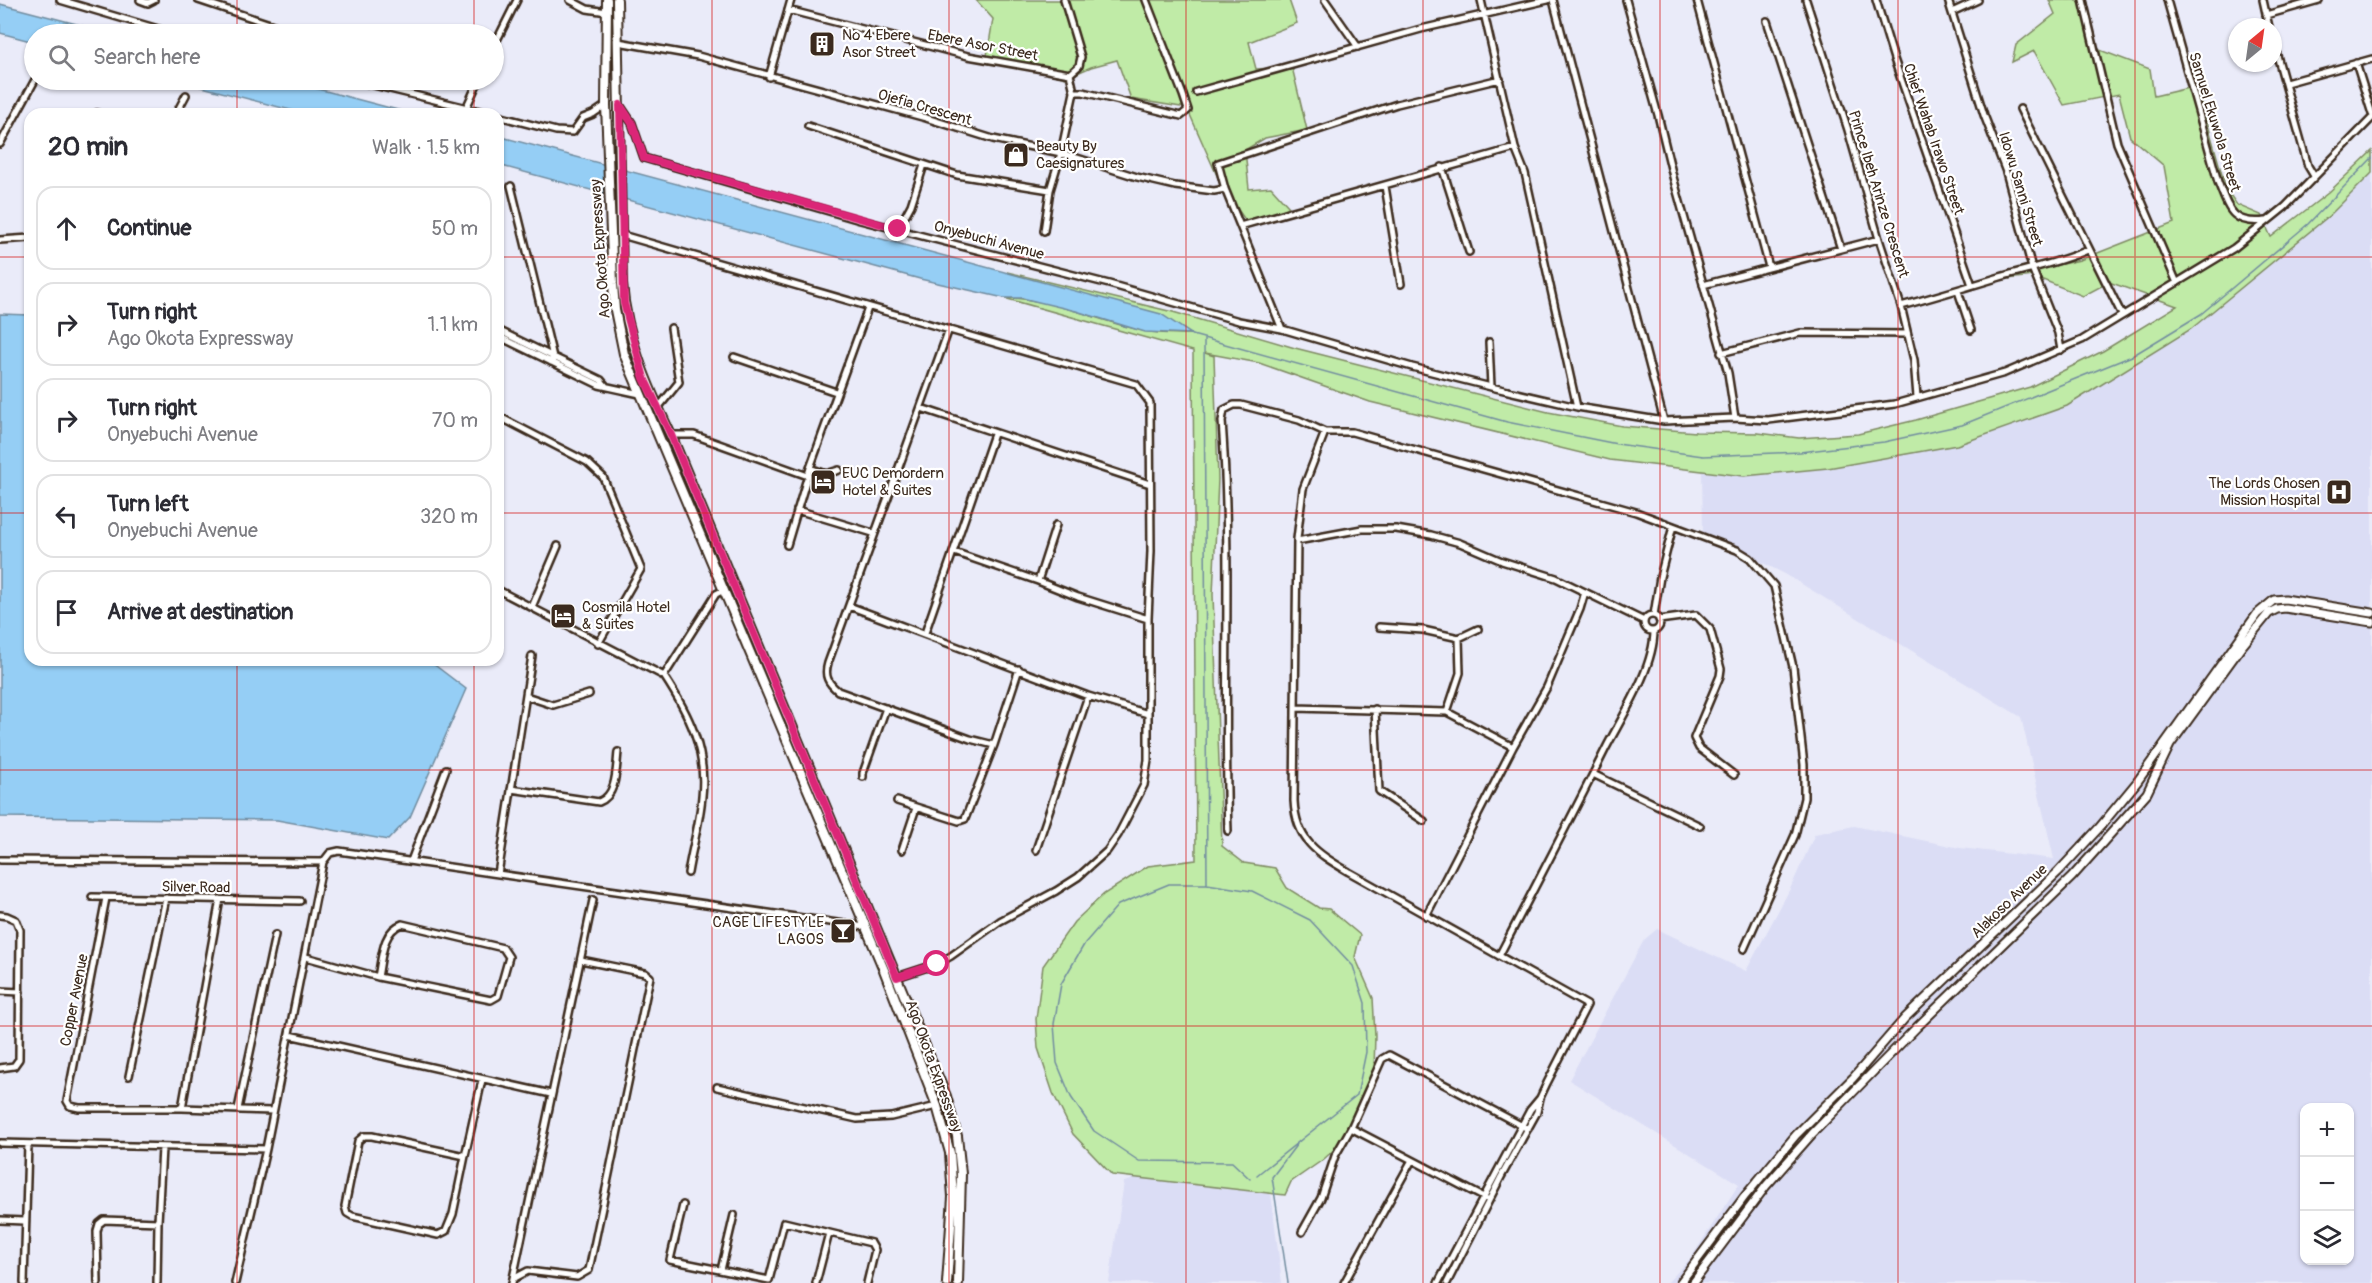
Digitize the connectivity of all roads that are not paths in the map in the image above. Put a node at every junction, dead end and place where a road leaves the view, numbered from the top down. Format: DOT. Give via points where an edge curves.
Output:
graph roads {
  1 [pos="60,0"];
  2 [pos="140,0"];
  3 [pos="154,0"];
  4 [pos="198,0"];
  5 [pos="517,0"];
  6 [pos="570,0"];
  7 [pos="608,0"];
  8 [pos="617,0"];
  9 [pos="791,0"];
  10 [pos="1063,0"];
  11 [pos="1146,0"];
  12 [pos="1325,0"];
  13 [pos="1481,0"];
  14 [pos="1550,0"];
  15 [pos="1626,0"];
  16 [pos="1697,0"];
  17 [pos="1806,0"];
  18 [pos="1876,0"];
  19 [pos="1948,0"];
  20 [pos="1978,0"];
  21 [pos="2083,0"];
  22 [pos="2167,0"];
  23 [pos="2263,0"];
  24 [pos="2319,0"];
  25 [pos="788,10"];
  26 [pos="607,12"];
  27 [pos="1952,12"];
  28 [pos="2266,15"];
  29 [pos="1484,16"];
  30 [pos="2267,18"];
  31 [pos="1767,21"];
  32 [pos="141,24"];
  33 [pos="270,24"];
  34 [pos="504,26"];
  35 [pos="618,42"];
  36 [pos="1358,47"];
  37 [pos="2372,58"];
  38 [pos="2356,63"];
  39 [pos="2282,70"];
  40 [pos="1070,74"];
  41 [pos="769,77"];
  42 [pos="1500,79"];
  43 [pos="2286,83"];
  44 [pos="29,90"];
  45 [pos="396,90"];
  46 [pos="474,90"];
  47 [pos="1074,92"];
  48 [pos="1196,92"];
  49 [pos="186,95"];
  50 [pos="606,105"];
  51 [pos="620,105"];
  52 [pos="466,106"];
  53 [pos="179,108"];
  54 [pos="472,108"];
  55 [pos="2020,109"];
  56 [pos="2372,116"];
  57 [pos="504,118"];
  58 [pos="808,126"];
  59 [pos="0,144"];
  60 [pos="1515,148"];
  61 [pos="1061,153"];
  62 [pos="924,165"];
  63 [pos="1442,167"];
  64 [pos="2314,176"];
  65 [pos="511,186"];
  66 [pos="1385,186"];
  67 [pos="1050,190"];
  68 [pos="1222,190"];
  69 [pos="2268,221"];
  70 [pos="1239,226"];
  71 [pos="898,229"];
  72 [pos="1044,231"];
  73 [pos="622,235"];
  74 [pos="24,238"];
  75 [pos="1879,239"];
  76 [pos="0,240"];
  77 [pos="1841,249"];
  78 [pos="2088,250"];
  79 [pos="1468,252"];
  80 [pos="622,253"];
  81 [pos="612,255"];
  82 [pos="1769,267"];
  83 [pos="2032,268"];
  84 [pos="2177,283"];
  85 [pos="1401,284"];
  86 [pos="1702,285"];
  87 [pos="1972,285"];
  88 [pos="1958,291"];
  89 [pos="1901,306"];
  90 [pos="868,308"];
  91 [pos="2122,315"];
  92 [pos="671,328"];
  93 [pos="949,329"];
  94 [pos="1282,329"];
  95 [pos="1971,330"];
  96 [pos="504,333"];
  97 [pos="1907,334"];
  98 [pos="504,339"];
  99 [pos="1490,342"];
  100 [pos="2061,350"];
  101 [pos="1721,353"];
  102 [pos="734,357"];
  103 [pos="552,359"];
  104 [pos="1491,387"];
  105 [pos="836,392"];
  106 [pos="640,394"];
  107 [pos="1917,397"];
  108 [pos="1577,407"];
  109 [pos="658,408"];
  110 [pos="921,408"];
  111 [pos="1735,418"];
  112 [pos="504,419"];
  113 [pos="1664,421"];
  114 [pos="1325,432"];
  115 [pos="994,434"];
  116 [pos="671,435"];
  117 [pos="810,468"];
  118 [pos="839,470"];
  119 [pos="808,476"];
  120 [pos="1150,484"];
  121 [pos="797,510"];
  122 [pos="1056,525"];
  123 [pos="1673,526"];
  124 [pos="873,533"];
  125 [pos="1297,541"];
  126 [pos="787,545"];
  127 [pos="558,546"];
  128 [pos="954,552"];
  129 [pos="1038,582"];
  130 [pos="723,590"];
  131 [pos="1585,592"];
  132 [pos="504,593"];
  133 [pos="849,606"];
  134 [pos="532,607"];
  135 [pos="2372,613"];
  136 [pos="1657,618"];
  137 [pos="1148,619"];
  138 [pos="1644,621"];
  139 [pos="2372,622"];
  140 [pos="1379,627"];
  141 [pos="1478,629"];
  142 [pos="1654,631"];
  143 [pos="925,633"];
  144 [pos="1459,638"];
  145 [pos="598,644"];
  146 [pos="532,656"];
  147 [pos="1019,669"];
  148 [pos="664,676"];
  149 [pos="588,694"];
  150 [pos="526,696"];
  151 [pos="1088,696"];
  152 [pos="886,708"];
  153 [pos="1295,708"];
  154 [pos="1375,709"];
  155 [pos="1447,712"];
  156 [pos="1148,714"];
  157 [pos="994,745"];
  158 [pos="1513,747"];
  159 [pos="618,752"];
  160 [pos="446,768"];
  161 [pos="1593,774"];
  162 [pos="1734,775"];
  163 [pos="863,777"];
  164 [pos="2137,782"];
  165 [pos="511,789"];
  166 [pos="2149,791"];
  167 [pos="897,801"];
  168 [pos="916,807"];
  169 [pos="1424,821"];
  170 [pos="1700,826"];
  171 [pos="1228,831"];
  172 [pos="902,850"];
  173 [pos="1036,850"];
  174 [pos="0,860"];
  175 [pos="411,861"];
  176 [pos="323,862"];
  177 [pos="688,873"];
  178 [pos="498,874"];
  179 [pos="92,897"];
  180 [pos="106,898"];
  181 [pos="166,898"];
  182 [pos="220,899"];
  183 [pos="593,900"];
  184 [pos="300,901"];
  185 [pos="0,915"];
  186 [pos="1426,916"];
  187 [pos="865,927"];
  188 [pos="275,935"];
  189 [pos="1744,949"];
  190 [pos="1498,956"];
  191 [pos="306,957"];
  192 [pos="581,960"];
  193 [pos="1966,962"];
  194 [pos="1976,971"];
  195 [pos="378,977"];
  196 [pos="897,977"];
  197 [pos="0,991"];
  198 [pos="20,992"];
  199 [pos="289,1035"];
  200 [pos="0,1068"];
  201 [pos="129,1076"];
  202 [pos="1853,1078"];
  203 [pos="482,1080"];
  204 [pos="1862,1084"];
  205 [pos="717,1087"];
  206 [pos="551,1094"];
  207 [pos="1540,1098"];
  208 [pos="937,1106"];
  209 [pos="182,1108"];
  210 [pos="238,1109"];
  211 [pos="273,1111"];
  212 [pos="1521,1126"];
  213 [pos="1350,1128"];
  214 [pos="1528,1129"];
  215 [pos="0,1143"];
  216 [pos="28,1144"];
  217 [pos="162,1148"];
  218 [pos="266,1149"];
  219 [pos="465,1156"];
  220 [pos="1412,1160"];
  221 [pos="1482,1197"];
  222 [pos="1489,1200"];
  223 [pos="683,1205"];
  224 [pos="734,1215"];
  225 [pos="0,1220"];
  226 [pos="24,1221"];
  227 [pos="158,1222"];
  228 [pos="1302,1232"];
  229 [pos="829,1233"];
  230 [pos="518,1258"];
  231 [pos="721,1270"];
  232 [pos="528,1271"];
  233 [pos="959,1280"];
  234 [pos="513,1281"];
  235 [pos="24,1283"];
  236 [pos="98,1283"];
  237 [pos="157,1283"];
  238 [pos="235,1283"];
  239 [pos="816,1283"];
  240 [pos="867,1283"];
  241 [pos="947,1283"];
  242 [pos="1344,1283"];
  243 [pos="1438,1283"];
  244 [pos="1448,1283"];
  245 [pos="1680,1283"];
  246 [pos="1693,1283"];
  1 -- 32 [label="street"];
  2 -- 3 [label="street"];
  4 -- 33 [label="street"];
  5 -- 34 [label="street"];
  6 -- 26 [label="street" via="587,9"];
  7 -- 26 [label="main road, Ago Okota Expressway"];
  8 -- 35 [label="main road, Ago Okota Expressway"];
  9 -- 25 [label="street"];
  10 -- 40 [label="street" via="1081,57 1079,66"];
  11 -- 47 [label="street" via="1183,94 1186,114"];
  12 -- 36 [label="street"];
  13 -- 29 [label="street"];
  14 -- 29 [label="street"];
  14 -- 113 [label="street"];
  15 -- 86 [label="street"];
  16 -- 82 [label="street"];
  17 -- 75 [label="street, Prince Ibeh Arinze Crescent"];
  18 -- 87 [label="street, Chief Wahab Irawo Street"];
  19 -- 27 [label="street, Idowu Sanni Street"];
  20 -- 27 [label="street"];
  21 -- 84 [label="street" via="2117,143"];
  22 -- 69 [label="street, Samuel Ekuwola Street" via="2226,202 2247,223"];
  23 -- 28 [label="street"];
  24 -- 28 [label="street"];
  25 -- 40 [label="street, Ebere Asor Street" via="968,56"];
  25 -- 41 [label="street"];
  26 -- 50 [label="main road, Ago Okota Expressway"];
  27 -- 83 [label="street, Idowu Sanni Street" via="2006,172"];
  28 -- 30 [label="street"];
  29 -- 36 [label="street"];
  29 -- 42 [label="street"];
  31 -- 77 [label="street"];
  35 -- 41 [label="street, Ojefia Crescent" via="698,56"];
  35 -- 51 [label="main road, Ago Okota Expressway"];
  36 -- 48 [label="street"];
  37 -- 38 [label="street"];
  38 -- 43 [label="street"];
  38 -- 56 [label="street"];
  39 -- 43 [label="street"];
  40 -- 47 [label="street"];
  41 -- 61 [label="street, Ojefia Crescent" via="993,139"];
  42 -- 60 [label="street"];
  42 -- 68 [label="street" via="1397,104 1219,162"];
  43 -- 64 [label="street"];
  44 -- 59 [label="street"];
  45 -- 52 [label="street"];
  46 -- 52 [label="street"];
  47 -- 61 [label="street"];
  49 -- 53 [label="street"];
  50 -- 57 [label="street" via="583,118 573,132"];
  50 -- 81 [label="main road, Ago Okota Expressway"];
  51 -- 71 [label="street, Onyebuchi Avenue" via="632,123 644,158"];
  51 -- 73 [label="main road, Ago Okota Expressway"];
  52 -- 54 [label="street"];
  55 -- 78 [label="street"];
  56 -- 64 [label="street, Onyebuchi Avenue"];
  58 -- 62 [label="street"];
  60 -- 63 [label="street"];
  60 -- 108 [label="street" via="1525,173"];
  61 -- 67 [label="street"];
  61 -- 68 [label="street, Ojefia Crescent" via="1175,186"];
  62 -- 67 [label="street" via="957,175"];
  62 -- 71 [label="street"];
  63 -- 66 [label="street"];
  63 -- 79 [label="street"];
  64 -- 69 [label="street, Onyebuchi Avenue"];
  65 -- 103 [label="street"];
  66 -- 70 [label="street"];
  66 -- 85 [label="street"];
  67 -- 72 [label="street"];
  68 -- 70 [label="street"];
  69 -- 84 [label="street, Onyebuchi Avenue" via="2234,248"];
  70 -- 94 [label="street"];
  71 -- 94 [label="street, Onyebuchi Avenue" via="1239,321"];
  73 -- 80 [label="main road, Ago Okota Expressway"];
  73 -- 90 [label="street"];
  74 -- 76 [label="street"];
  75 -- 77 [label="street"];
  75 -- 89 [label="street, Prince Ibeh Arinze Crescent"];
  77 -- 82 [label="street"];
  78 -- 83 [label="street"];
  78 -- 91 [label="street"];
  80 -- 81 [label="main road"];
  80 -- 109 [label="main road, Ago Okota Expressway" via="627,322"];
  81 -- 106 [label="main road, Ago Okota Expressway" via="619,330"];
  82 -- 86 [label="street"];
  83 -- 87 [label="street"];
  83 -- 100 [label="street, Idowu Sanni Street" via="2049,307"];
  84 -- 91 [label="street, Onyebuchi Avenue"];
  86 -- 101 [label="street"];
  87 -- 88 [label="street"];
  88 -- 89 [label="street"];
  88 -- 95 [label="street"];
  89 -- 97 [label="street, Prince Ibeh Arinze Crescent"];
  90 -- 93 [label="street"];
  90 -- 105 [label="street"];
  91 -- 100 [label="street, Onyebuchi Avenue"];
  92 -- 109 [label="street" via="679,382"];
  93 -- 110 [label="street"];
  93 -- 120 [label="street" via="1136,384 1150,403"];
  94 -- 104 [label="street, Onyebuchi Avenue"];
  96 -- 103 [label="street"];
  97 -- 101 [label="street" via="1800,333"];
  97 -- 107 [label="street, Prince Ibeh Arinze Crescent"];
  98 -- 103 [label="street"];
  99 -- 104 [label="street"];
  100 -- 107 [label="street, Onyebuchi Avenue" via="1984,380"];
  101 -- 111 [label="street"];
  102 -- 105 [label="street"];
  103 -- 106 [label="street" via="601,380 606,386"];
  104 -- 108 [label="street, Onyebuchi Avenue"];
  105 -- 117 [label="street"];
  106 -- 130 [label="main road, Ago Okota Expressway"];
  107 -- 111 [label="street, Onyebuchi Avenue" via="1896,404 1768,420"];
  108 -- 113 [label="street, Onyebuchi Avenue"];
  109 -- 116 [label="main road, Ago Okota Expressway"];
  110 -- 115 [label="street"];
  110 -- 124 [label="street"];
  111 -- 113 [label="street, Onyebuchi Avenue"];
  112 -- 145 [label="street" via="587,462 603,477 640,568"];
  114 -- 123 [label="street" via="1352,432 1636,512"];
  114 -- 125 [label="street" via="1303,489"];
  114 -- 171 [label="street" via="1299,420 1241,405 1222,413 1228,549"];
  115 -- 120 [label="street"];
  115 -- 128 [label="street"];
  116 -- 119 [label="street" via="694,435"];
  116 -- 196 [label="main road, Ago Okota Expressway"];
  117 -- 118 [label="street" via="826,474"];
  117 -- 119 [label="street"];
  119 -- 121 [label="street"];
  120 -- 137 [label="street"];
  121 -- 124 [label="street"];
  121 -- 126 [label="street"];
  122 -- 129 [label="street"];
  123 -- 136 [label="street" via="1660,577"];
  123 -- 189 [label="street" via="1737,550 1750,558 1774,586 1793,667 1804,765 1802,812 1783,866"];
  124 -- 133 [label="street"];
  125 -- 131 [label="street" via="1362,529 1416,532 1460,543"];
  125 -- 153 [label="street"];
  127 -- 134 [label="street"];
  128 -- 129 [label="street"];
  128 -- 143 [label="street"];
  129 -- 137 [label="street"];
  130 -- 148 [label="street" via="716,594"];
  130 -- 187 [label="main road, Ago Okota Expressway"];
  131 -- 138 [label="street"];
  131 -- 158 [label="street" via="1547,687"];
  132 -- 134 [label="street"];
  133 -- 143 [label="street"];
  133 -- 152 [label="street" via="825,671 827,679 838,691"];
  134 -- 145 [label="street"];
  135 -- 164 [label="street, Alakoso Avenue" via="2285,599 2265,606"];
  136 -- 138 [label="street" via="1649,616"];
  136 -- 142 [label="street" via="1659,625"];
  136 -- 162 [label="street" via="1696,615 1710,629 1720,676 1694,738 1704,752"];
  137 -- 156 [label="street"];
  138 -- 142 [label="street" via="1646,628"];
  139 -- 166 [label="street, Alakoso Avenue" via="2285,608 2269,613 2170,745"];
  140 -- 144 [label="street" via="1423,630"];
  141 -- 144 [label="street"];
  142 -- 161 [label="street" via="1654,644 1639,683"];
  143 -- 147 [label="street"];
  144 -- 155 [label="street" via="1460,673"];
  145 -- 148 [label="street"];
  146 -- 150 [label="street"];
  147 -- 151 [label="street"];
  147 -- 157 [label="street"];
  148 -- 177 [label="street" via="689,717 700,752 702,796"];
  149 -- 150 [label="street" via="553,705"];
  150 -- 165 [label="street"];
  151 -- 156 [label="street"];
  151 -- 173 [label="street"];
  152 -- 157 [label="street"];
  152 -- 163 [label="street"];
  153 -- 154 [label="street"];
  153 -- 186 [label="street" via="1294,810 1304,837 1317,852"];
  154 -- 155 [label="street"];
  154 -- 169 [label="street" via="1377,786"];
  155 -- 158 [label="street"];
  156 -- 196 [label="street" via="1144,785 1107,851 1078,877 1000,921 951,956"];
  157 -- 168 [label="street" via="965,819 959,821"];
  158 -- 186 [label="street"];
  159 -- 165 [label="street" via="612,791 599,802"];
  160 -- 175 [label="street"];
  161 -- 170 [label="street"];
  161 -- 190 [label="street"];
  164 -- 166 [label="street"];
  164 -- 193 [label="street, Alakoso Avenue" via="2058,873"];
  165 -- 178 [label="street"];
  166 -- 194 [label="street, Alakoso Avenue" via="2072,877"];
  167 -- 168 [label="street"];
  168 -- 172 [label="street"];
  174 -- 176 [label="street"];
  175 -- 176 [label="street" via="339,851 330,853"];
  175 -- 178 [label="street"];
  176 -- 191 [label="street"];
  178 -- 187 [label="street"];
  179 -- 180 [label="street, Silver Road"];
  180 -- 181 [label="street, Silver Road"];
  180 -- 209 [label="street, Copper Avenue" via="67,1101 79,1108"];
  181 -- 182 [label="street, Silver Road"];
  181 -- 201 [label="street"];
  182 -- 184 [label="street, Silver Road"];
  182 -- 209 [label="street"];
  183 -- 192 [label="street"];
  185 -- 198 [label="street" via="16,920 20,930"];
  186 -- 190 [label="street"];
  187 -- 208 [label="main road, Ago Okota Expressway"];
  188 -- 210 [label="street"];
  190 -- 207 [label="street" via="1587,1005"];
  191 -- 195 [label="street"];
  191 -- 199 [label="street"];
  192 -- 206 [label="street"];
  192 -- 232 [label="street" via="645,973 650,982 589,1270 577,1277"];
  193 -- 194 [label="street"];
  193 -- 202 [label="street, Alakoso Avenue" via="1905,1018"];
  194 -- 204 [label="street, Alakoso Avenue"];
  195 -- 195 [label="street" via="491,1000 498,996 509,957 503,948 402,924 388,934"];
  196 -- 233 [label="main road, Ago Okota Expressway" via="946,1096 957,1136 961,1174"];
  197 -- 198 [label="street"];
  198 -- 200 [label="street" via="19,1059 14,1066"];
  199 -- 203 [label="street"];
  199 -- 211 [label="street"];
  202 -- 204 [label="street"];
  202 -- 245 [label="street, Alakoso Avenue" via="1771,1163"];
  203 -- 206 [label="street"];
  203 -- 219 [label="street"];
  204 -- 246 [label="street, Alakoso Avenue" via="1773,1178"];
  205 -- 208 [label="street" via="857,1119 891,1117"];
  206 -- 230 [label="street"];
  207 -- 212 [label="street"];
  207 -- 214 [label="street"];
  208 -- 241 [label="main road, Ago Okota Expressway" via="950,1153 953,1197"];
  209 -- 210 [label="street"];
  210 -- 211 [label="street"];
  211 -- 218 [label="street"];
  212 -- 213 [label="street" via="1389,1055 1382,1059"];
  212 -- 214 [label="street"];
  212 -- 221 [label="street"];
  213 -- 220 [label="street"];
  213 -- 228 [label="street" via="1335,1156 1321,1198"];
  214 -- 222 [label="street"];
  215 -- 216 [label="street"];
  216 -- 217 [label="street"];
  216 -- 226 [label="street"];
  217 -- 218 [label="street"];
  217 -- 227 [label="street"];
  218 -- 238 [label="street"];
  219 -- 219 [label="street" via="453,1214 446,1231 438,1235 347,1213 345,1206 358,1141 364,1136"];
  220 -- 221 [label="street"];
  220 -- 242 [label="street"];
  221 -- 222 [label="street"];
  221 -- 243 [label="street"];
  222 -- 244 [label="street"];
  223 -- 231 [label="street" via="670,1260"];
  224 -- 231 [label="street"];
  225 -- 226 [label="street"];
  226 -- 235 [label="street"];
  227 -- 236 [label="street" via="104,1220 99,1224"];
  227 -- 237 [label="street"];
  229 -- 231 [label="street" via="784,1222 769,1280"];
  229 -- 239 [label="street"];
  229 -- 240 [label="street" via="868,1241 874,1246"];
  230 -- 232 [label="street"];
  230 -- 234 [label="street"];
  232 -- 234 [label="street"];
}
